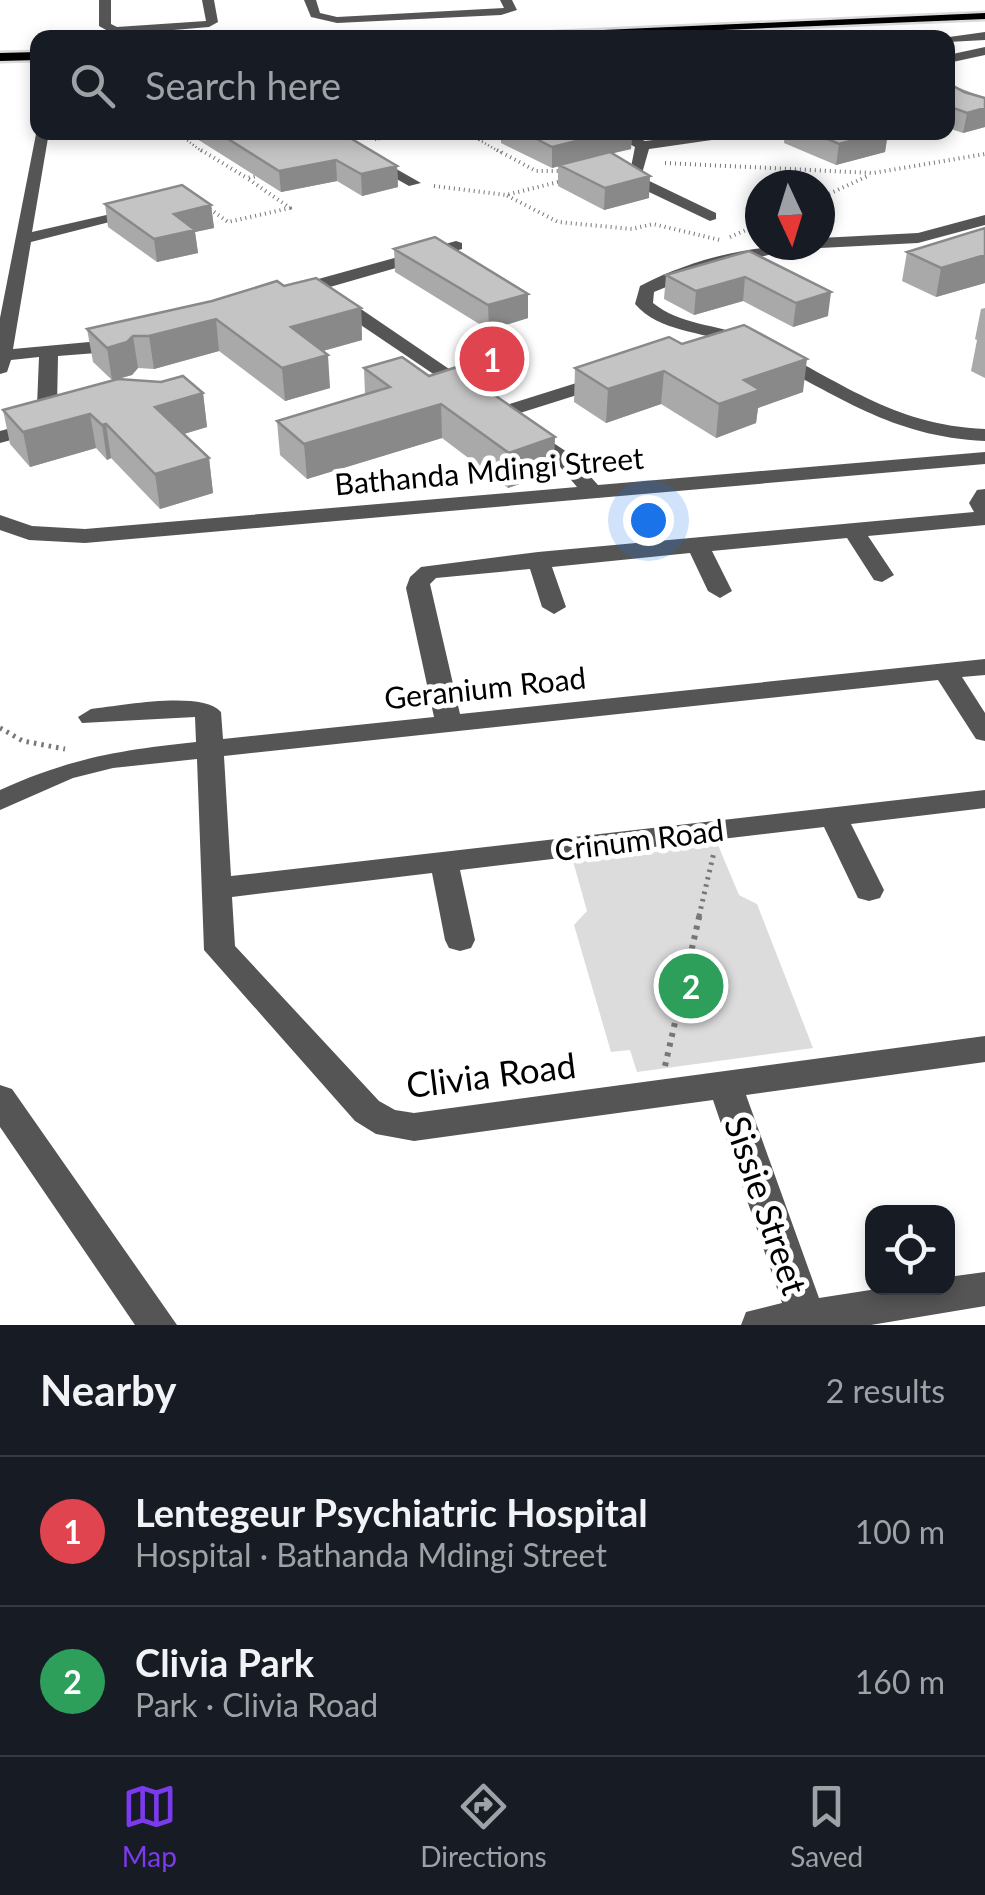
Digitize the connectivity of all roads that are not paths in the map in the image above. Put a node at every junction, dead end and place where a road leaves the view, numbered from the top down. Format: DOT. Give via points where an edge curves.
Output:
graph roads {
  1 [pos="105,0"];
  2 [pos="208,0"];
  3 [pos="310,0"];
  4 [pos="506,0"];
  5 [pos="985,16"];
  6 [pos="632,30"];
  7 [pos="985,36"];
  8 [pos="955,38"];
  9 [pos="985,52"];
  10 [pos="30,56"];
  11 [pos="955,57"];
  12 [pos="0,58"];
  13 [pos="41,140"];
  14 [pos="334,140"];
  15 [pos="625,140"];
  16 [pos="715,140"];
  17 [pos="641,153"];
  18 [pos="414,183"];
  19 [pos="176,203"];
  20 [pos="710,216"];
  21 [pos="985,220"];
  22 [pos="962,227"];
  23 [pos="985,236"];
  24 [pos="23,239"];
  25 [pos="835,243"];
  26 [pos="456,246"];
  27 [pos="745,256"];
  28 [pos="303,292"];
  29 [pos="272,306"];
  30 [pos="140,340"];
  31 [pos="49,352"];
  32 [pos="1,361"];
  33 [pos="628,372"];
  34 [pos="504,412"];
  35 [pos="985,435"];
  36 [pos="0,438"];
  37 [pos="985,458"];
  38 [pos="593,492"];
  39 [pos="985,495"];
  40 [pos="985,515"];
  41 [pos="0,522"];
  42 [pos="853,530"];
  43 [pos="697,544"];
  44 [pos="538,559"];
  45 [pos="882,575"];
  46 [pos="720,591"];
  47 [pos="554,607"];
  48 [pos="985,668"];
  49 [pos="946,672"];
  50 [pos="91,717"];
  51 [pos="448,724"];
  52 [pos="985,733"];
  53 [pos="210,748"];
  54 [pos="985,799"];
  55 [pos="0,801"];
  56 [pos="833,817"];
  57 [pos="444,862"];
  58 [pos="216,888"];
  59 [pos="869,890"];
  60 [pos="460,940"];
  61 [pos="985,1049"];
  62 [pos="726,1084"];
  63 [pos="0,1100"];
  64 [pos="985,1289"];
  65 [pos="808,1321"];
  66 [pos="158,1325"];
  67 [pos="760,1325"];
  1 -- 2 [label="street" via="106,28 124,30 209,24"];
  3 -- 4 [label="street" via="319,18 337,20 501,12 510,10"];
  5 -- 6 [label="main road"];
  7 -- 8 [label="street"];
  9 -- 11 [label="street"];
  10 -- 12 [label="main road"];
  13 -- 24 [label="street"];
  14 -- 18 [label="street"];
  15 -- 17 [label="street"];
  16 -- 17 [label="street"];
  17 -- 20 [label="street" via="633,179"];
  19 -- 24 [label="street"];
  21 -- 22 [label="street"];
  22 -- 23 [label="street"];
  22 -- 25 [label="street" via="918,238"];
  24 -- 32 [label="street"];
  26 -- 28 [label="street"];
  27 -- 35 [label="street" via="666,280 646,290 644,304 660,316 751,345 902,425"];
  28 -- 29 [label="street"];
  28 -- 34 [label="street" via="349,308"];
  30 -- 31 [label="street"];
  31 -- 32 [label="street"];
  31 -- 36 [label="street" via="47,406 67,418"];
  33 -- 34 [label="street"];
  34 -- 38 [label="street" via="563,458"];
  37 -- 38 [label="street, Bathanda Mdingi Street"];
  38 -- 41 [label="street, Bathanda Mdingi Street" via="86,536 29,533"];
  39 -- 40 [label="street"];
  40 -- 42 [label="street"];
  42 -- 43 [label="street"];
  42 -- 45 [label="street"];
  43 -- 44 [label="street"];
  43 -- 46 [label="street"];
  44 -- 47 [label="street"];
  44 -- 51 [label="street" via="437,569 418,582"];
  48 -- 49 [label="street, Geranium Road"];
  49 -- 51 [label="street, Geranium Road"];
  49 -- 52 [label="street"];
  50 -- 53 [label="street" via="201,709 209,717"];
  51 -- 53 [label="street, Geranium Road"];
  53 -- 55 [label="street, Geranium Road" via="112,759"];
  53 -- 58 [label="street, Clivia Road"];
  54 -- 56 [label="street, Crinum Road"];
  56 -- 57 [label="street, Crinum Road"];
  56 -- 59 [label="street"];
  57 -- 58 [label="street, Crinum Road"];
  57 -- 60 [label="street"];
  58 -- 62 [label="street, Clivia Road" via="224,958 367,1112 388,1124 414,1127"];
  61 -- 62 [label="street, Clivia Road"];
  62 -- 65 [label="street, Sissie Street"];
  63 -- 66 [label="street"];
  64 -- 65 [label="street"];
  65 -- 67 [label="street"];
}
